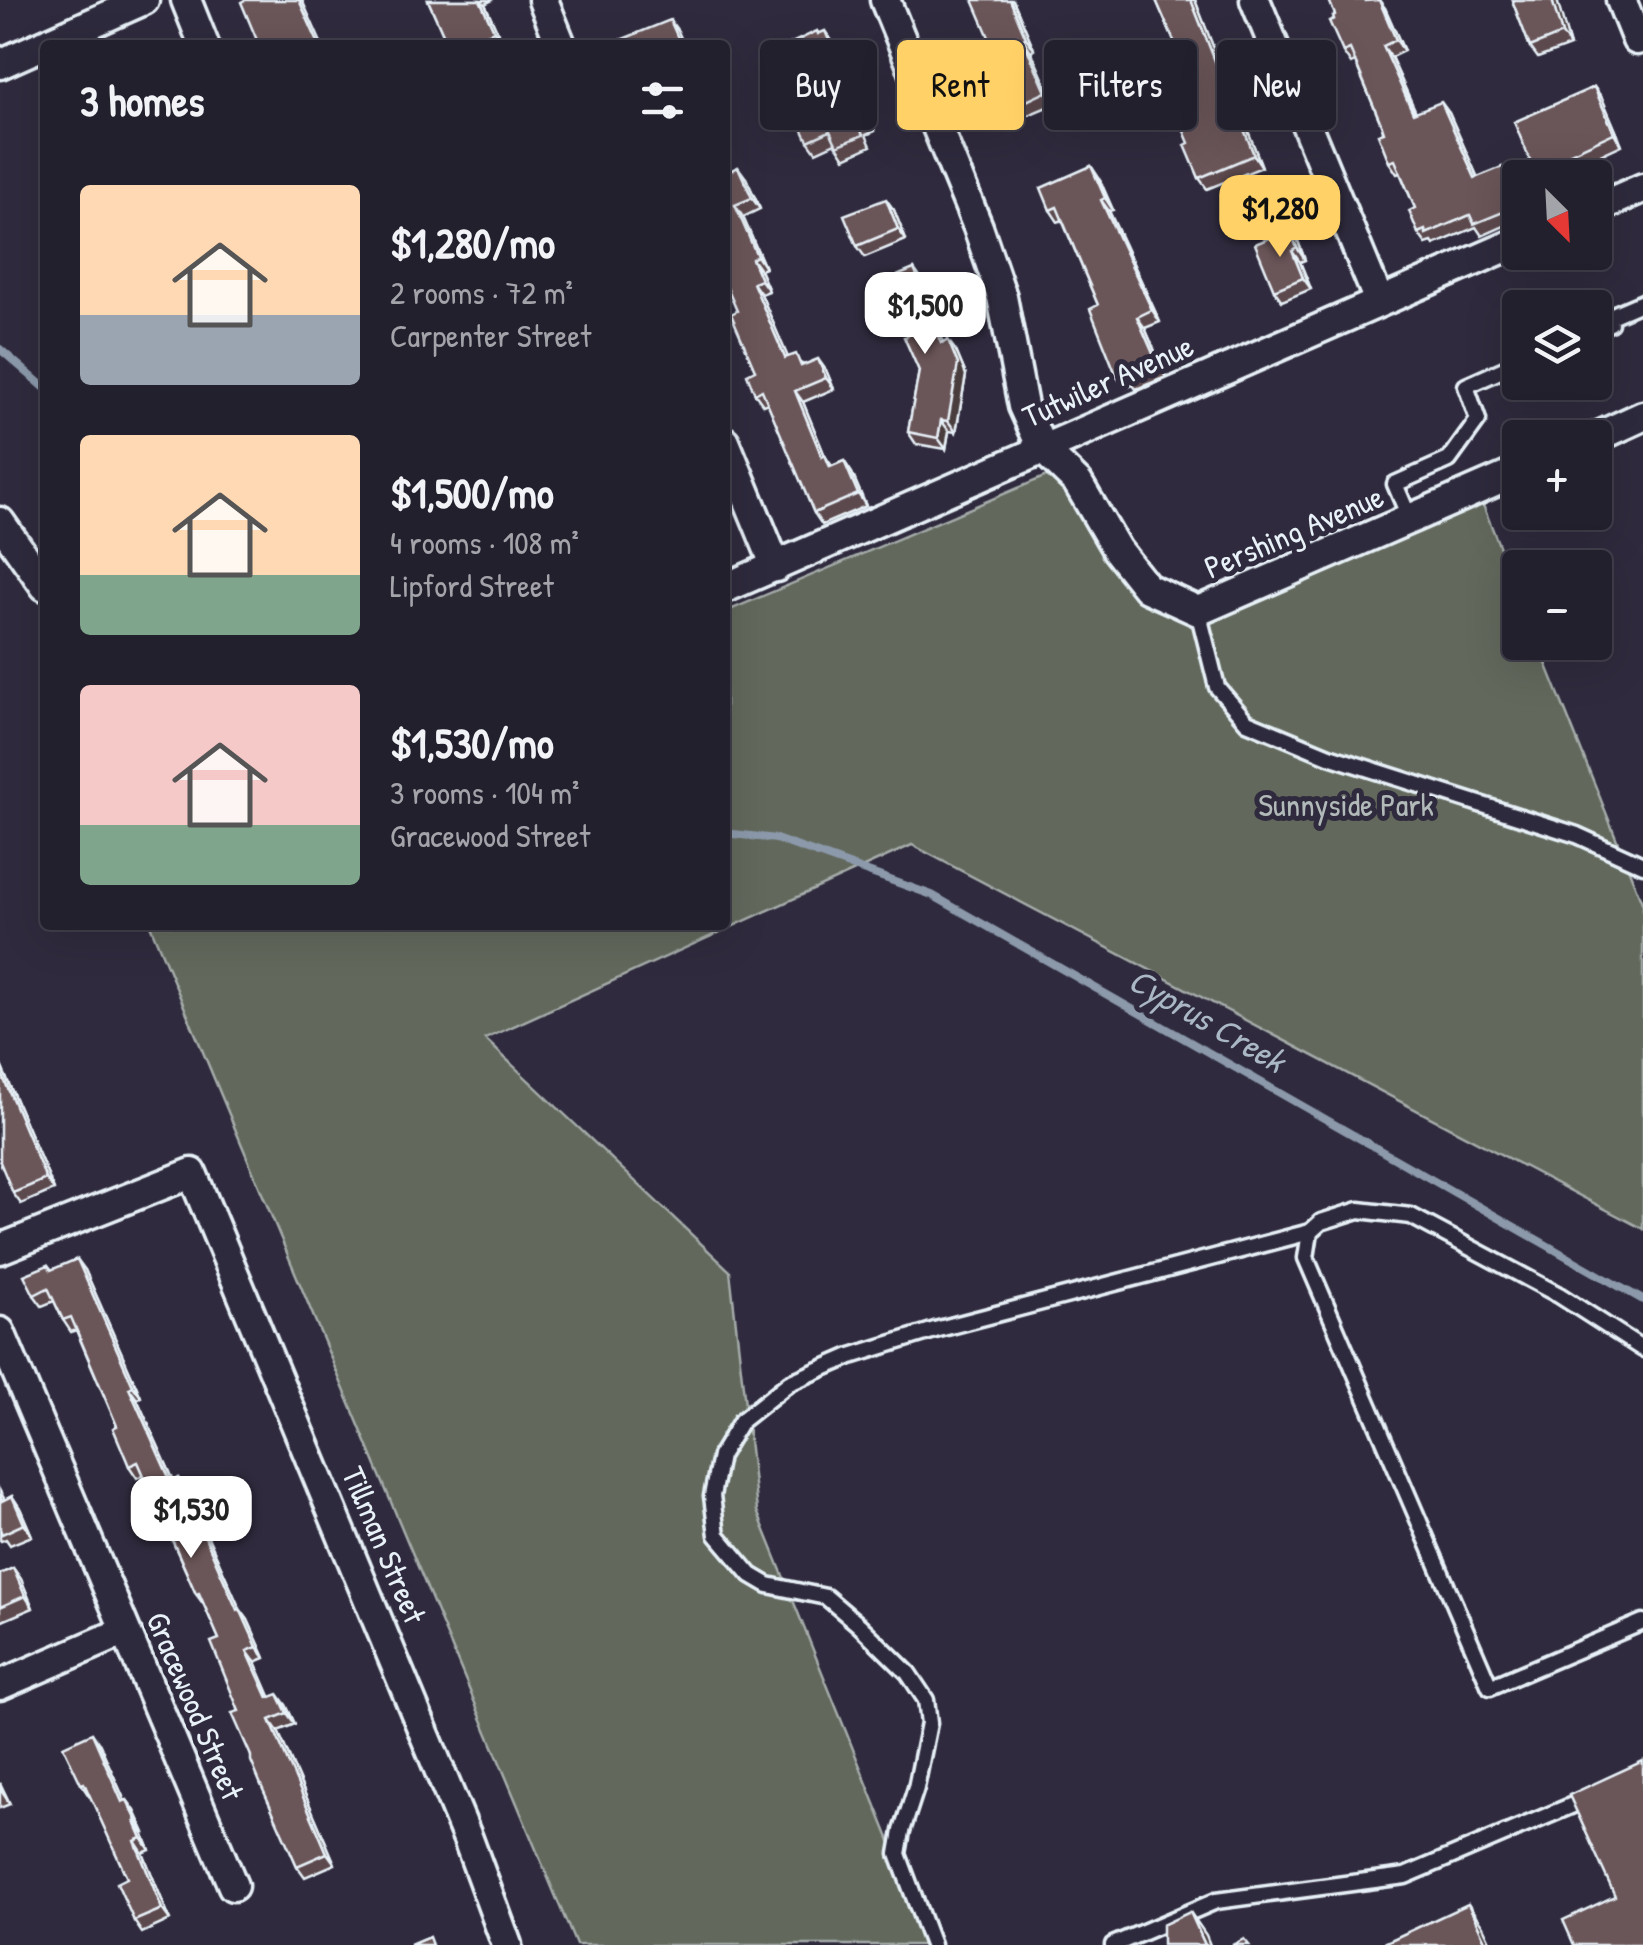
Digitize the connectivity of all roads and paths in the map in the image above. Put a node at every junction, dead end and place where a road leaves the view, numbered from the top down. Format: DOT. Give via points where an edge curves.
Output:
graph roads {
  1 [pos="144,0"];
  2 [pos="186,0"];
  3 [pos="543,0"];
  4 [pos="886,0"];
  5 [pos="1256,0"];
  6 [pos="1621,0"];
  7 [pos="54,40"];
  8 [pos="202,40"];
  9 [pos="559,40"];
  10 [pos="1637,40"];
  11 [pos="40,46"];
  12 [pos="0,64"];
  13 [pos="1643,188"];
  14 [pos="1612,202"];
  15 [pos="1502,249"];
  16 [pos="1379,301"];
  17 [pos="1643,302"];
  18 [pos="1612,315"];
  19 [pos="1502,370"];
  20 [pos="1643,416"];
  21 [pos="1612,430"];
  22 [pos="1042,448"];
  23 [pos="730,454"];
  24 [pos="1502,479"];
  25 [pos="1410,520"];
  26 [pos="0,522"];
  27 [pos="776,566"];
  28 [pos="40,579"];
  29 [pos="730,586"];
  30 [pos="1198,611"];
  31 [pos="1643,865"];
  32 [pos="1310,1232"];
  33 [pos="0,1249"];
  34 [pos="0,1332"];
  35 [pos="1643,1349"];
  36 [pos="1643,1622"];
  37 [pos="125,1631"];
  38 [pos="0,1685"];
  39 [pos="1606,1791"];
  40 [pos="233,1886"];
  41 [pos="507,1945"];
  42 [pos="932,1945"];
  43 [pos="1113,1945"];
  1 -- 7 [label="street"];
  2 -- 8 [label="street"];
  3 -- 9 [label="street"];
  4 -- 22 [label="street" via="978,228 1002,297 1023,406"];
  5 -- 16 [label="street"];
  6 -- 10 [label="street"];
  11 -- 12 [label="street"];
  13 -- 14 [label="street"];
  15 -- 16 [label="street, Tutwiler Avenue"];
  16 -- 22 [label="street, Tutwiler Avenue"];
  17 -- 18 [label="lane"];
  19 -- 25 [label="lane" via="1466,386 1478,420 1448,460 1395,484"];
  20 -- 21 [label="street"];
  22 -- 27 [label="street, Tutwiler Avenue"];
  22 -- 30 [label="street, Pershing Avenue" via="1078,483 1147,588"];
  23 -- 27 [label="street"];
  24 -- 25 [label="street, Pershing Avenue"];
  25 -- 30 [label="street, Pershing Avenue"];
  26 -- 28 [label="street"];
  27 -- 29 [label="street, Tutwiler Avenue"];
  30 -- 31 [label="lane" via="1217,688 1247,722 1330,756 1577,835"];
  32 -- 35 [label="lane" via="1359,1210 1411,1216 1559,1295"];
  32 -- 36 [label="lane" via="1306,1258 1490,1687"];
  32 -- 42 [label="lane" via="852,1356 789,1383 741,1421 720,1456 712,1496 717,1535 750,1574 826,1597 908,1673 926,1700 929,1724 898,1854"];
  33 -- 41 [label="street, Tillman Street" via="192,1173"];
  34 -- 37 [label="street, Gracewood Street"];
  37 -- 38 [label="street"];
  37 -- 40 [label="street, Gracewood Street"];
  39 -- 43 [label="lane" via="1405,1876 1216,1901"];
}
